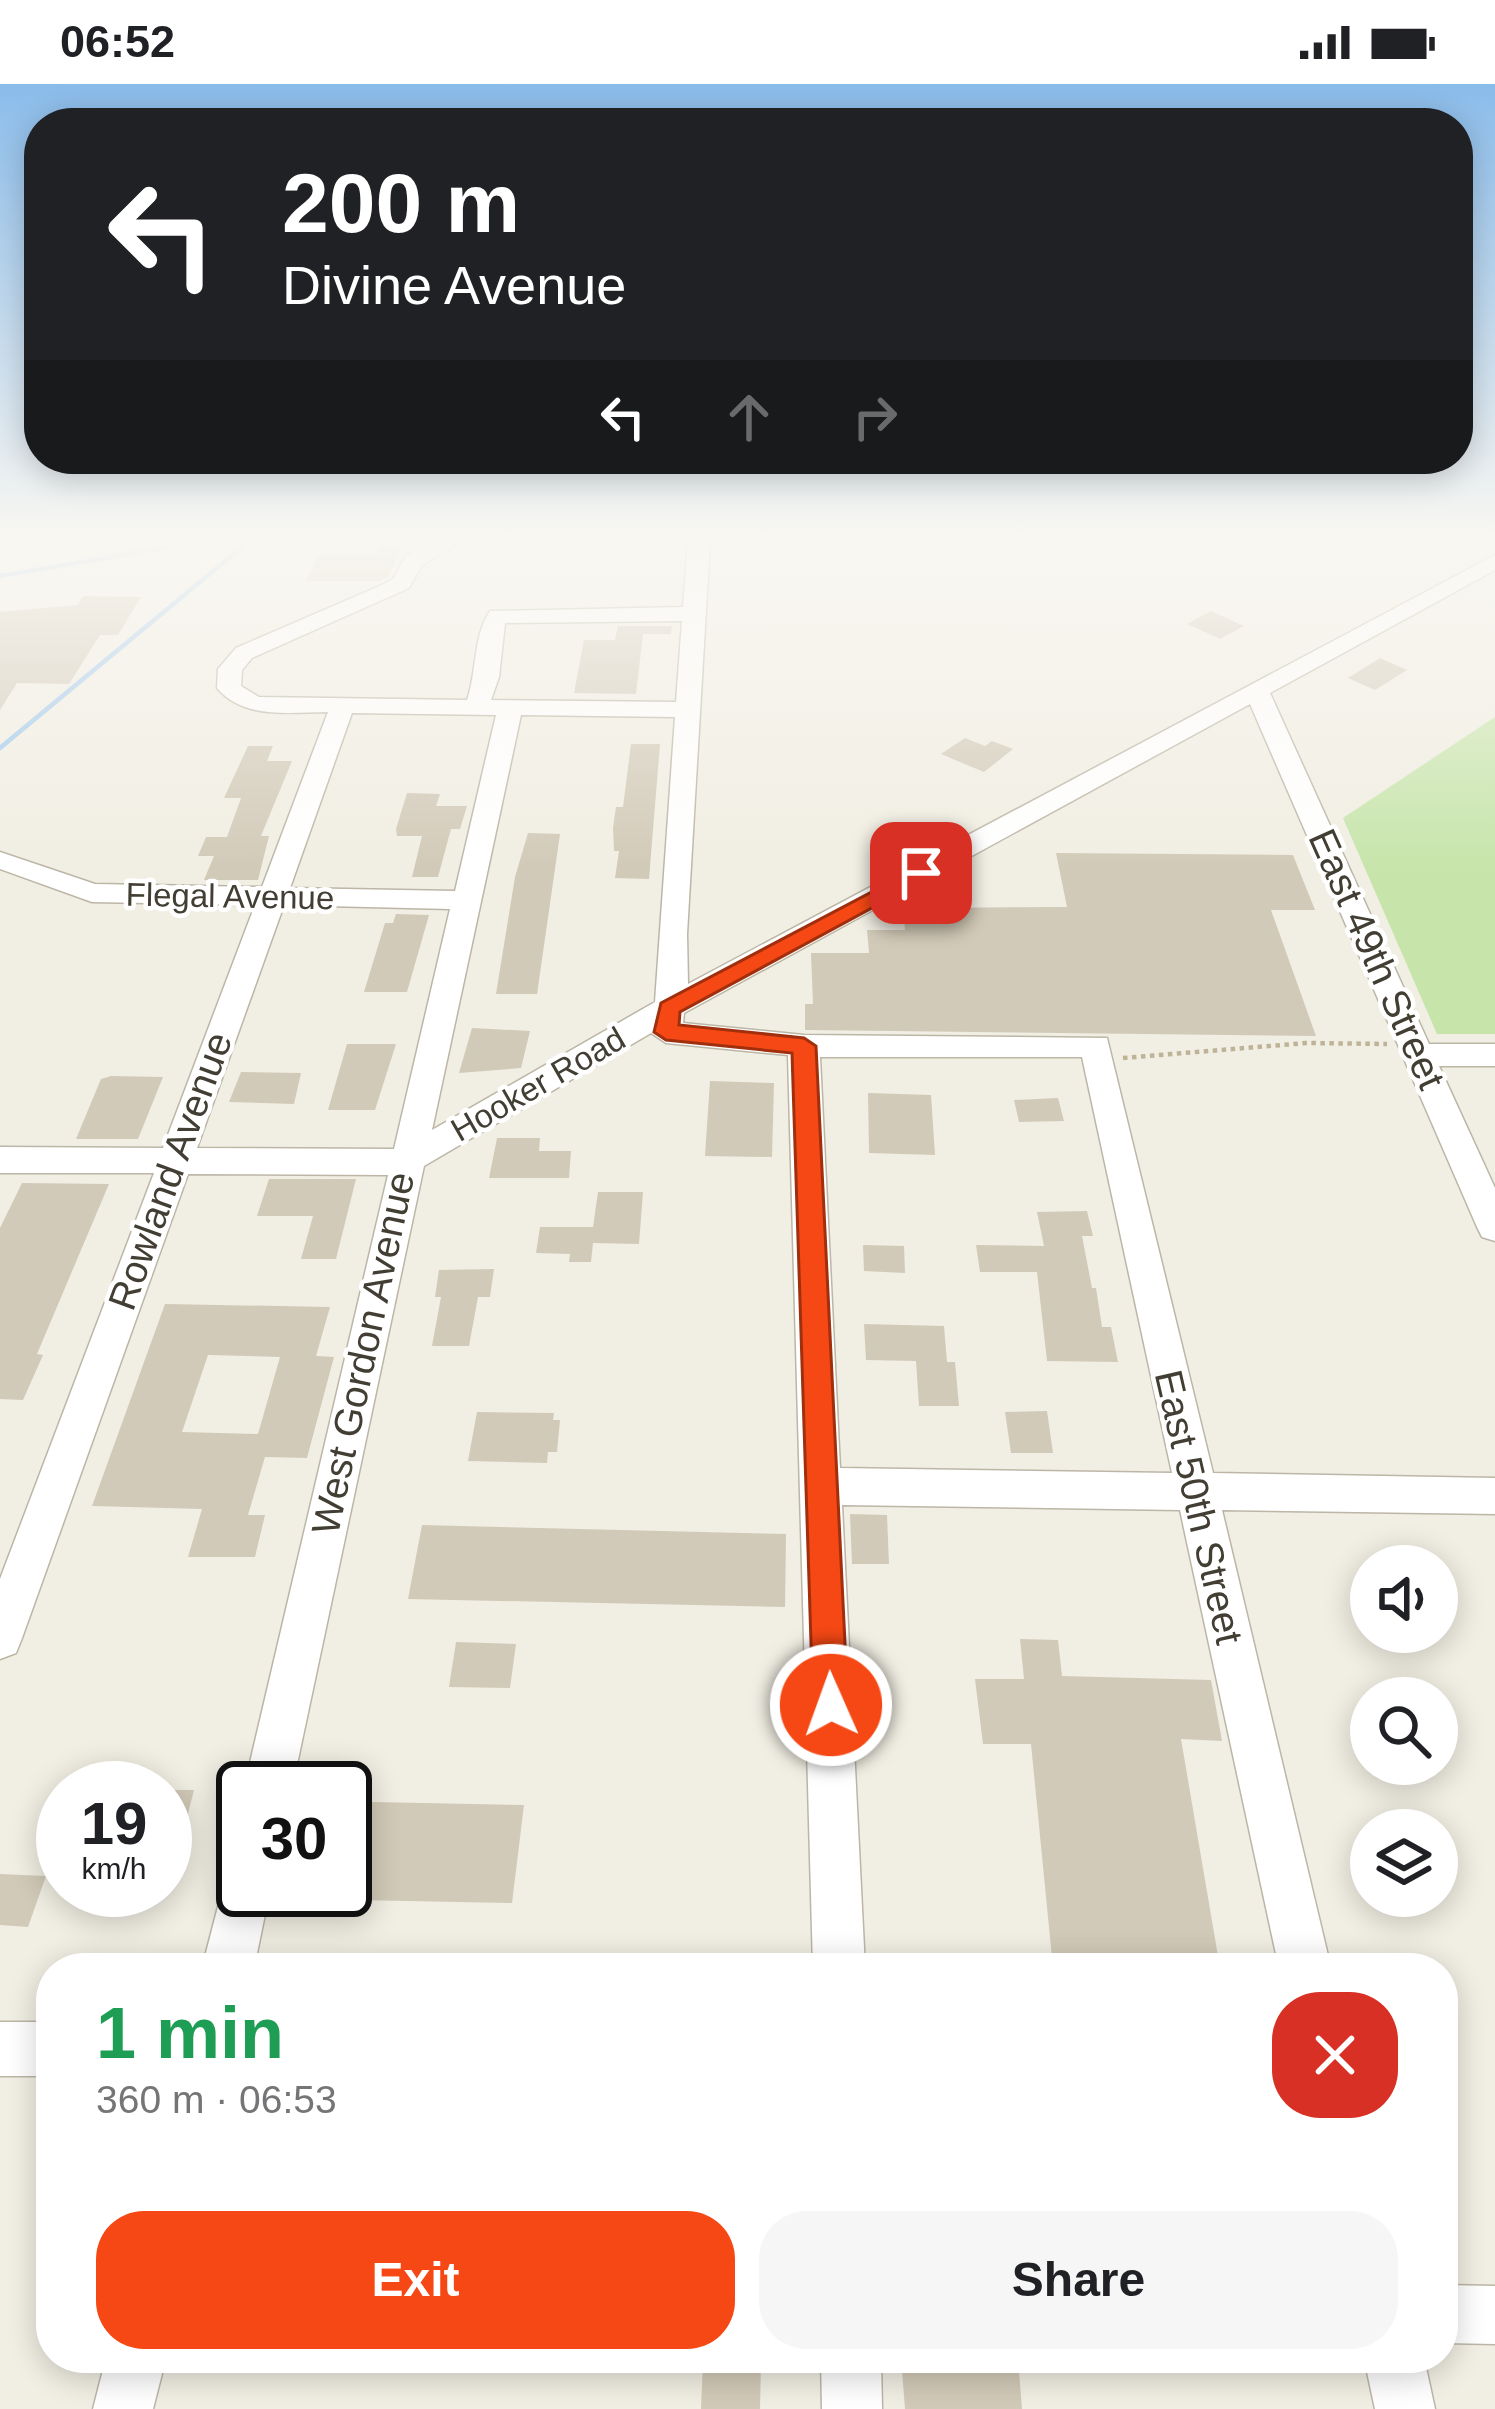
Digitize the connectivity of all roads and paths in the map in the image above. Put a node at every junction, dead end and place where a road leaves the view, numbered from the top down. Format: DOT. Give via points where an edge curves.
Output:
graph roads {
  1 [pos="250,650"];
  2 [pos="490,650"];
  3 [pos="691,650"];
  4 [pos="1332,650"];
  5 [pos="1257,692"];
  6 [pos="343,705"];
  7 [pos="493,707"];
  8 [pos="686,710"];
  9 [pos="0,860"];
  10 [pos="271,898"];
  11 [pos="467,900"];
  12 [pos="668,1020"];
  13 [pos="804,1046"];
  14 [pos="1418,1049"];
  15 [pos="1098,1055"];
  16 [pos="1495,1055"];
  17 [pos="0,1160"];
  18 [pos="173,1161"];
  19 [pos="404,1162"];
  20 [pos="1495,1227"];
  21 [pos="824,1486"];
  22 [pos="1194,1490"];
  23 [pos="1495,1496"];
  24 [pos="0,1638"];
  25 [pos="274,1761"];
  26 [pos="239,1917"];
  27 [pos="231,1953"];
  28 [pos="839,1953"];
  29 [pos="1302,1953"];
  30 [pos="0,2049"];
  31 [pos="36,2049"];
  32 [pos="1458,2314"];
  33 [pos="1495,2315"];
  34 [pos="132,2373"];
  35 [pos="851,2373"];
  36 [pos="1397,2373"];
  37 [pos="124,2409"];
  38 [pos="852,2409"];
  39 [pos="1405,2409"];
  1 -- 6 [label="street" via="227,681 236,696"];
  2 -- 7 [label="street, West Gordon Avenue"];
  3 -- 8 [label="street"];
  4 -- 5 [label="street, Hooker Road"];
  5 -- 12 [label="street, Hooker Road"];
  5 -- 14 [label="street, East 49th Street"];
  6 -- 7 [label="street"];
  6 -- 10 [label="street, Rowland Avenue"];
  7 -- 8 [label="street"];
  7 -- 11 [label="street, West Gordon Avenue"];
  8 -- 12 [label="street"];
  9 -- 10 [label="street, Flegal Avenue" via="92,893"];
  10 -- 11 [label="street, Flegal Avenue"];
  10 -- 18 [label="street, Rowland Avenue"];
  11 -- 19 [label="street, West Gordon Avenue"];
  12 -- 13 [label="street"];
  12 -- 19 [label="street, Hooker Road"];
  13 -- 15 [label="street"];
  13 -- 21 [label="street"];
  14 -- 15 [label="path" via="1306,1043"];
  14 -- 16 [label="street"];
  14 -- 20 [label="street, East 49th Street"];
  15 -- 22 [label="street, East 50th Street"];
  17 -- 18 [label="street"];
  18 -- 19 [label="street"];
  18 -- 24 [label="street, Rowland Avenue"];
  19 -- 25 [label="street, West Gordon Avenue"];
  21 -- 22 [label="street"];
  21 -- 28 [label="street"];
  22 -- 23 [label="street"];
  22 -- 29 [label="street, East 50th Street"];
  26 -- 27 [label="street"];
  30 -- 31 [label="street"];
  32 -- 33 [label="street"];
  34 -- 37 [label="street"];
  35 -- 38 [label="street"];
  36 -- 39 [label="street"];
}
